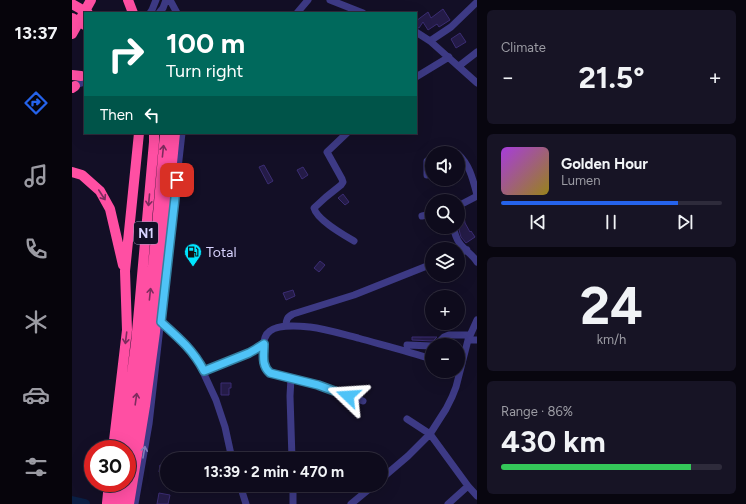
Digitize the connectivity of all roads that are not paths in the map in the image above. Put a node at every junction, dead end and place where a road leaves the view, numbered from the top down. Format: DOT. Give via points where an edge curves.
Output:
graph roads {
  1 [pos="78,0"];
  2 [pos="91,0"];
  3 [pos="128,0"];
  4 [pos="156,0"];
  5 [pos="166,0"];
  6 [pos="170,0"];
  7 [pos="308,0"];
  8 [pos="330,0"];
  9 [pos="477,2"];
  10 [pos="72,4"];
  11 [pos="72,10"];
  12 [pos="84,12"];
  13 [pos="86,12"];
  14 [pos="133,12"];
  15 [pos="151,12"];
  16 [pos="161,12"];
  17 [pos="176,12"];
  18 [pos="298,12"];
  19 [pos="360,12"];
  20 [pos="84,13"];
  21 [pos="72,18"];
  22 [pos="84,24"];
  23 [pos="417,33"];
  24 [pos="72,34"];
  25 [pos="430,41"];
  26 [pos="477,52"];
  27 [pos="449,57"];
  28 [pos="459,66"];
  29 [pos="417,76"];
  30 [pos="477,83"];
  31 [pos="138,134"];
  32 [pos="154,134"];
  33 [pos="165,134"];
  34 [pos="175,134"];
  35 [pos="182,134"];
  36 [pos="346,134"];
  37 [pos="465,163"];
  38 [pos="72,172"];
  39 [pos="477,195"];
  40 [pos="465,202"];
  41 [pos="425,215"];
  42 [pos="422,216"];
  43 [pos="455,234"];
  44 [pos="354,241"];
  45 [pos="466,250"];
  46 [pos="477,262"];
  47 [pos="425,267"];
  48 [pos="125,272"];
  49 [pos="477,320"];
  50 [pos="161,322"];
  51 [pos="286,326"];
  52 [pos="146,332"];
  53 [pos="468,337"];
  54 [pos="443,338"];
  55 [pos="477,340"];
  56 [pos="264,344"];
  57 [pos="407,345"];
  58 [pos="425,346"];
  59 [pos="465,347"];
  60 [pos="425,357"];
  61 [pos="204,371"];
  62 [pos="291,378"];
  63 [pos="457,378"];
  64 [pos="363,401"];
  65 [pos="407,419"];
  66 [pos="430,434"];
  67 [pos="114,440"];
  68 [pos="124,440"];
  69 [pos="131,440"];
  70 [pos="230,452"];
  71 [pos="292,452"];
  72 [pos="388,473"];
  73 [pos="468,486"];
  74 [pos="108,492"];
  75 [pos="115,492"];
  76 [pos="123,492"];
  77 [pos="242,492"];
  78 [pos="293,492"];
  79 [pos="366,492"];
  80 [pos="477,496"];
  81 [pos="107,504"];
  82 [pos="113,504"];
  83 [pos="121,504"];
  84 [pos="129,504"];
  85 [pos="135,504"];
  86 [pos="246,504"];
  87 [pos="293,504"];
  88 [pos="351,504"];
  89 [pos="448,504"];
  1 -- 11 [label="highway"];
  2 -- 12 [label="highway"];
  3 -- 14 [label="highway"];
  4 -- 15 [label="street"];
  5 -- 16 [label="street"];
  6 -- 17 [label="street"];
  7 -- 18 [label="street"];
  8 -- 19 [label="street"];
  9 -- 25 [label="street" via="451,27"];
  10 -- 13 [label="highway, bridge"];
  20 -- 24 [label="highway"];
  21 -- 22 [label="highway, bridge"];
  23 -- 25 [label="street"];
  25 -- 27 [label="street"];
  26 -- 28 [label="street"];
  27 -- 28 [label="street"];
  27 -- 29 [label="street"];
  28 -- 30 [label="street"];
  31 -- 48 [label="highway"];
  32 -- 52 [label="highway, N1, one-way"];
  52 -- 33 [label="highway, N1, one-way"];
  34 -- 52 [label="highway, N1"];
  35 -- 50 [label="street"];
  36 -- 44 [label="street" via="327,152 342,179 341,185 314,210 327,223"];
  37 -- 39 [label="street"];
  38 -- 48 [label="highway, one-way" via="82,175 100,191 110,209"];
  39 -- 40 [label="street"];
  41 -- 42 [label="street"];
  43 -- 45 [label="street"];
  45 -- 46 [label="street"];
  47 -- 51 [label="street" via="354,295 288,316"];
  48 -- 67 [label="highway, one-way" via="128,330"];
  49 -- 53 [label="street"];
  50 -- 61 [label="street" via="191,350"];
  85 -- 50 [label="street, one-way" via="149,424"];
  51 -- 56 [label="street" via="270,331"];
  51 -- 60 [label="street" via="311,327"];
  52 -- 68 [label="highway, N1"];
  69 -- 52 [label="highway, N1, one-way"];
  52 -- 84 [label="highway, N1" via="145,406"];
  53 -- 54 [label="street" via="449,335"];
  53 -- 55 [label="street"];
  53 -- 59 [label="street"];
  56 -- 61 [label="street" via="249,353"];
  56 -- 62 [label="street" via="266,369 270,373"];
  57 -- 58 [label="street"];
  61 -- 70 [label="street" via="216,400"];
  62 -- 64 [label="street"];
  62 -- 71 [label="street"];
  63 -- 66 [label="street" via="452,397"];
  65 -- 66 [label="street"];
  66 -- 72 [label="street"];
  66 -- 73 [label="street"];
  73 -- 80 [label="street"];
  73 -- 89 [label="street"];
  74 -- 81 [label="highway"];
  75 -- 82 [label="highway"];
  76 -- 83 [label="highway"];
  77 -- 86 [label="street"];
  78 -- 87 [label="street"];
  79 -- 88 [label="street"];
}
